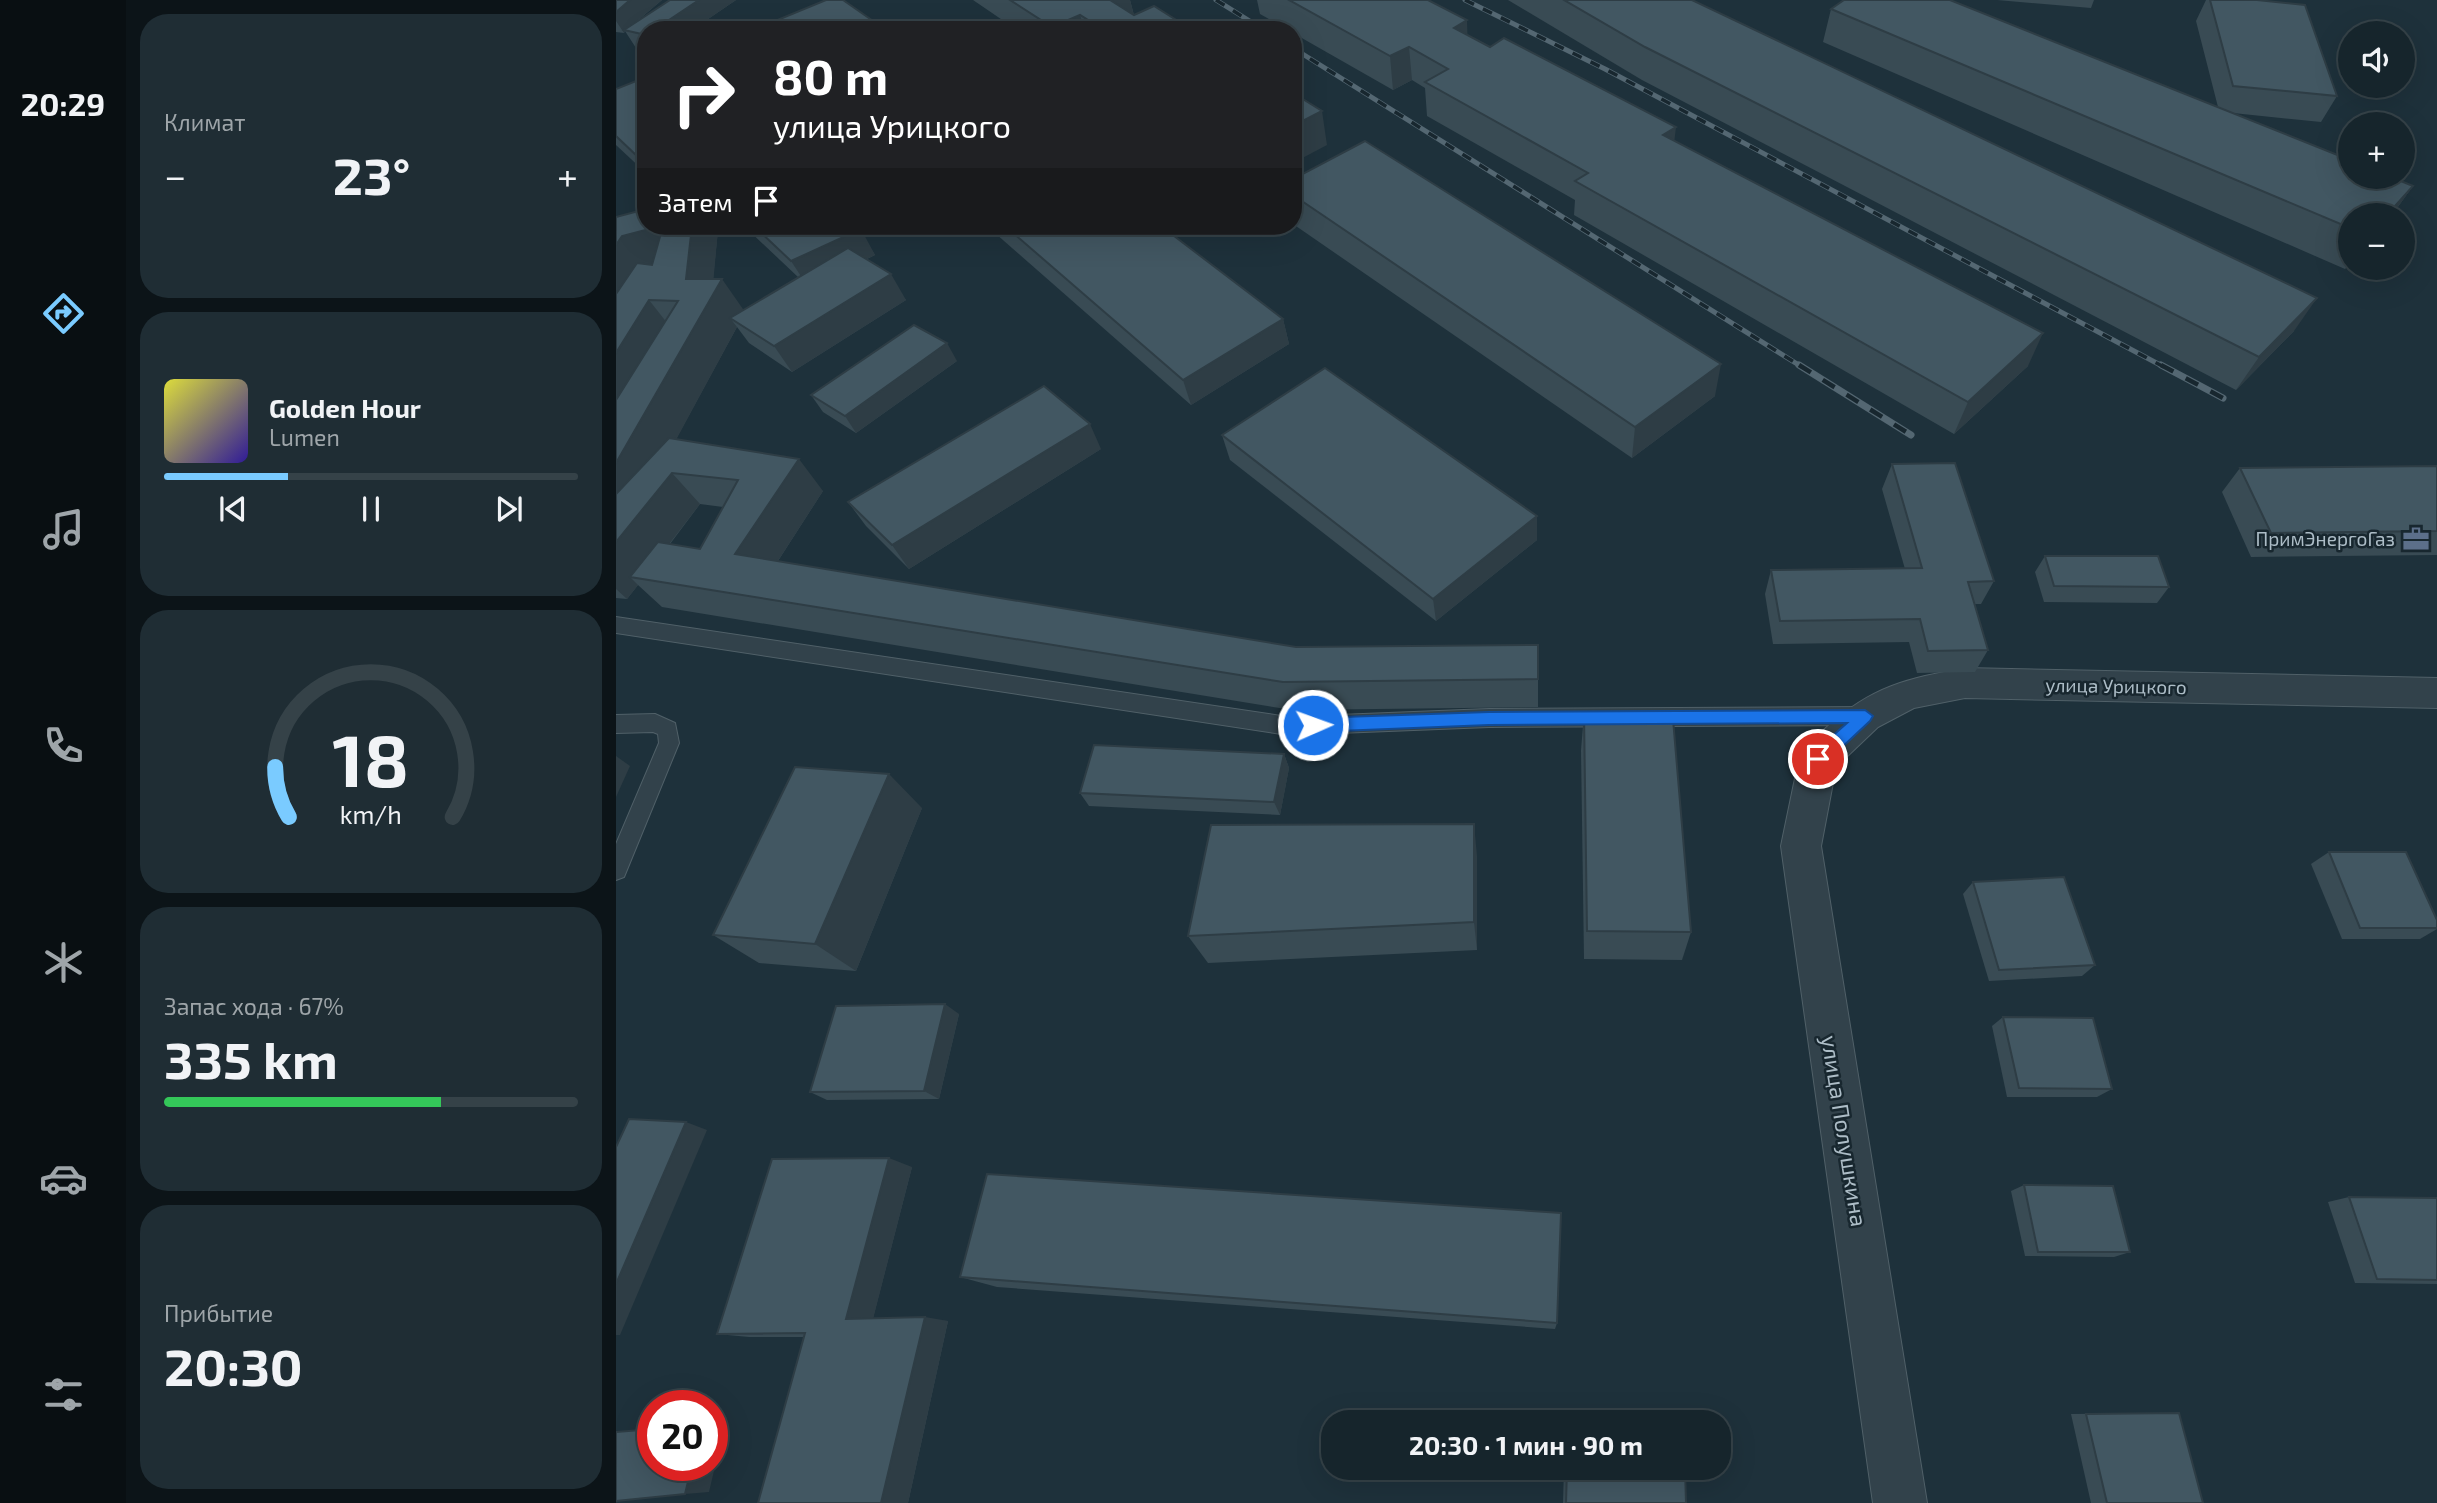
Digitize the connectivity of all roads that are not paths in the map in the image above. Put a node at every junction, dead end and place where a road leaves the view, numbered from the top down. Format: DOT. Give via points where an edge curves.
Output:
graph roads {
  1 [pos="616,625"];
  2 [pos="2437,693"];
  3 [pos="1865,716"];
  4 [pos="616,724"];
  5 [pos="1818,759"];
  6 [pos="616,870"];
  7 [pos="1900,1503"];
  1 -- 3 [label="lane" via="1288,726 1489,718"];
  2 -- 3 [label="street, улица Урицкого" via="1965,683 1907,695"];
  3 -- 5 [label="street, улица Урицкого"];
  4 -- 6 [label="lane" via="655,723 668,729 669,743"];
  5 -- 7 [label="street, улица Полушкина" via="1801,846"];
}
